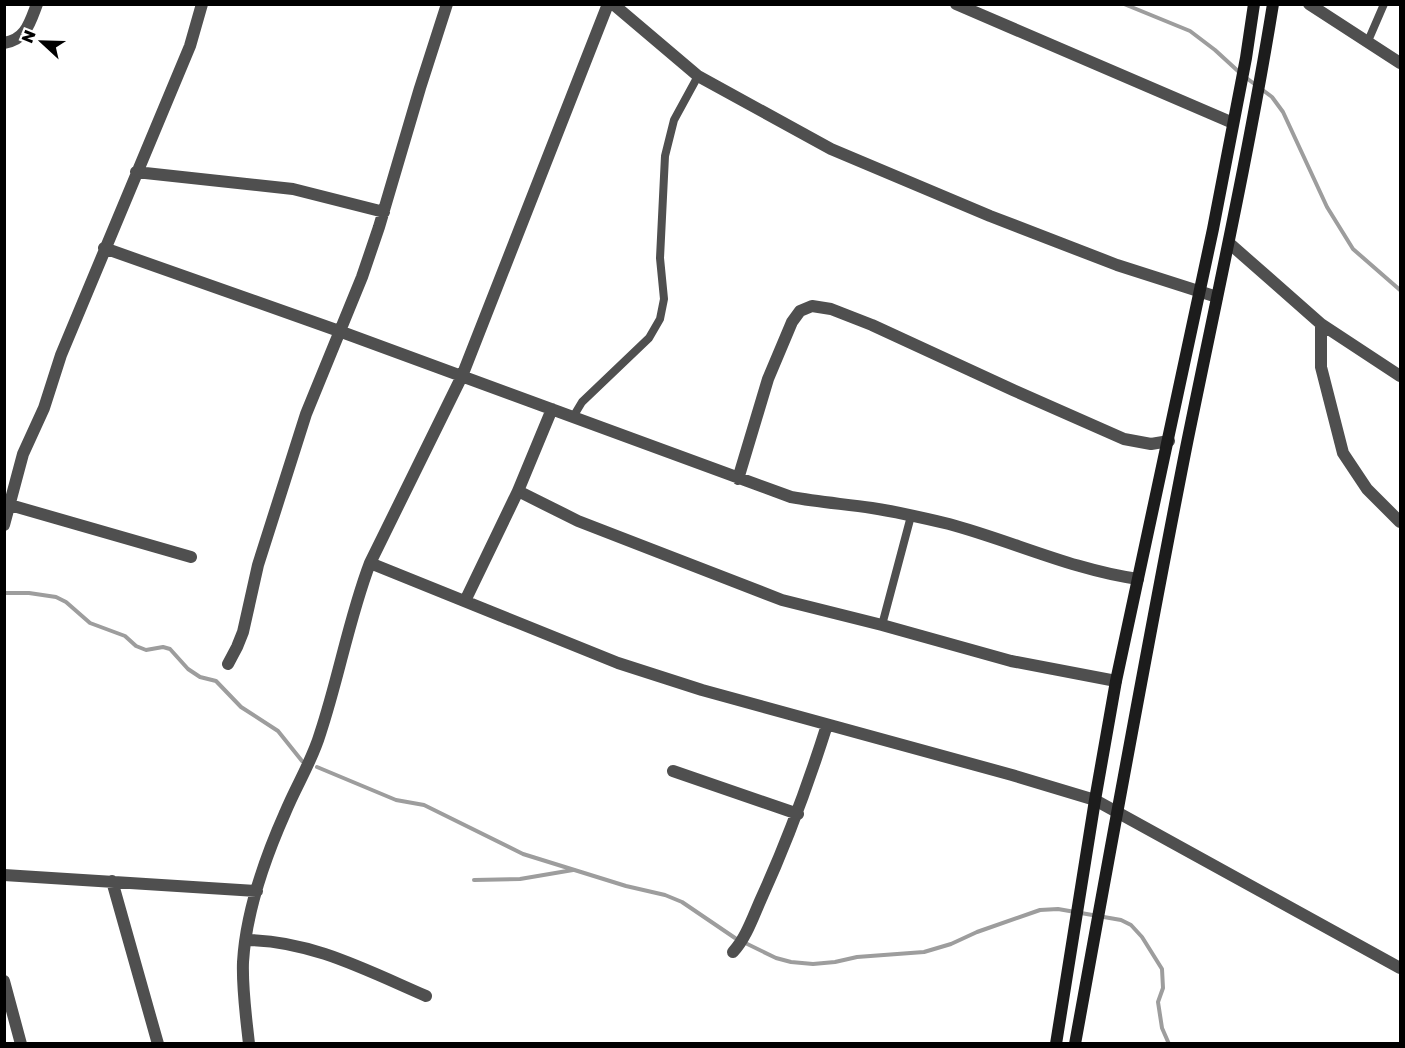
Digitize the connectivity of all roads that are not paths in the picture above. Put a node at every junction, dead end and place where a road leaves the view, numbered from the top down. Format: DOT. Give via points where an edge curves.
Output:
graph roads {
  1 [pos="37,4"];
  2 [pos="202,4"];
  3 [pos="447,4"];
  4 [pos="608,4"];
  5 [pos="614,4"];
  6 [pos="956,4"];
  7 [pos="1254,4"];
  8 [pos="1273,4"];
  9 [pos="1309,4"];
  10 [pos="1384,4"];
  11 [pos="1368,41"];
  12 [pos="4,43"];
  13 [pos="1401,63"];
  14 [pos="698,76"];
  15 [pos="1233,123"];
  16 [pos="136,172"];
  17 [pos="384,212"];
  18 [pos="1229,243"];
  19 [pos="104,249"];
  20 [pos="1199,292"];
  21 [pos="1217,297"];
  22 [pos="1321,324"];
  23 [pos="339,331"];
  24 [pos="462,376"];
  25 [pos="1401,376"];
  26 [pos="552,409"];
  27 [pos="573,417"];
  28 [pos="1169,441"];
  29 [pos="738,479"];
  30 [pos="519,491"];
  31 [pos="10,505"];
  32 [pos="911,516"];
  33 [pos="1401,522"];
  34 [pos="4,525"];
  35 [pos="191,557"];
  36 [pos="370,563"];
  37 [pos="1138,579"];
  38 [pos="465,601"];
  39 [pos="882,625"];
  40 [pos="228,664"];
  41 [pos="1116,681"];
  42 [pos="827,725"];
  43 [pos="673,771"];
  44 [pos="1095,800"];
  45 [pos="1116,812"];
  46 [pos="798,814"];
  47 [pos="4,875"];
  48 [pos="112,881"];
  49 [pos="257,891"];
  50 [pos="246,940"];
  51 [pos="735,950"];
  52 [pos="1401,968"];
  53 [pos="4,981"];
  54 [pos="426,996"];
  55 [pos="21,1044"];
  56 [pos="158,1044"];
  57 [pos="249,1044"];
  58 [pos="1056,1044"];
  59 [pos="1074,1044"];
  1 -- 12 [label="street" via="24,34"];
  2 -- 16 [label="street" via="190,46"];
  3 -- 17 [label="street"];
  4 -- 24 [label="street"];
  5 -- 14 [label="street"];
  6 -- 15 [label="street"];
  7 -- 15 [label="main road"];
  8 -- 18 [label="main road"];
  9 -- 11 [label="street"];
  10 -- 11 [label="lane"];
  11 -- 13 [label="street"];
  14 -- 20 [label="street" via="831,149 1000,220"];
  14 -- 27 [label="lane" via="674,120 665,156 660,258 664,299 660,319 649,338 582,402"];
  15 -- 20 [label="main road"];
  16 -- 17 [label="street" via="293,189"];
  16 -- 19 [label="street"];
  17 -- 23 [label="street"];
  18 -- 21 [label="main road"];
  18 -- 22 [label="street"];
  19 -- 23 [label="street"];
  19 -- 31 [label="street" via="24,454"];
  20 -- 21 [label="street"];
  20 -- 28 [label="main road"];
  21 -- 45 [label="main road"];
  22 -- 25 [label="street"];
  22 -- 33 [label="street" via="1321,367 1343,453 1366,489"];
  23 -- 24 [label="street"];
  23 -- 40 [label="street" via="299,434 258,565 243,632"];
  24 -- 26 [label="street"];
  24 -- 36 [label="street"];
  26 -- 27 [label="street"];
  26 -- 30 [label="street"];
  27 -- 29 [label="street"];
  28 -- 29 [label="street" via="1151,444 1124,439 872,325 812,306 800,311 792,322 768,379"];
  28 -- 37 [label="main road"];
  29 -- 32 [label="street" via="790,497"];
  30 -- 38 [label="street"];
  30 -- 39 [label="street" via="578,520 782,600"];
  31 -- 34 [label="street"];
  31 -- 35 [label="street"];
  32 -- 37 [label="street" via="1009,542 1092,571"];
  32 -- 39 [label="lane"];
  36 -- 38 [label="street"];
  36 -- 49 [label="street" via="320,736 284,813"];
  37 -- 41 [label="main road"];
  38 -- 42 [label="street" via="618,663"];
  39 -- 41 [label="street" via="1011,661"];
  41 -- 44 [label="main road"];
  42 -- 44 [label="street"];
  42 -- 46 [label="street"];
  43 -- 46 [label="street"];
  44 -- 45 [label="street"];
  44 -- 58 [label="main road"];
  45 -- 52 [label="street"];
  45 -- 59 [label="main road"];
  46 -- 51 [label="street"];
  47 -- 48 [label="street"];
  48 -- 49 [label="street"];
  48 -- 56 [label="street"];
  49 -- 50 [label="street"];
  50 -- 54 [label="street" via="268,940 320,952"];
  50 -- 57 [label="street" via="244,1000"];
  53 -- 55 [label="street"];
}
